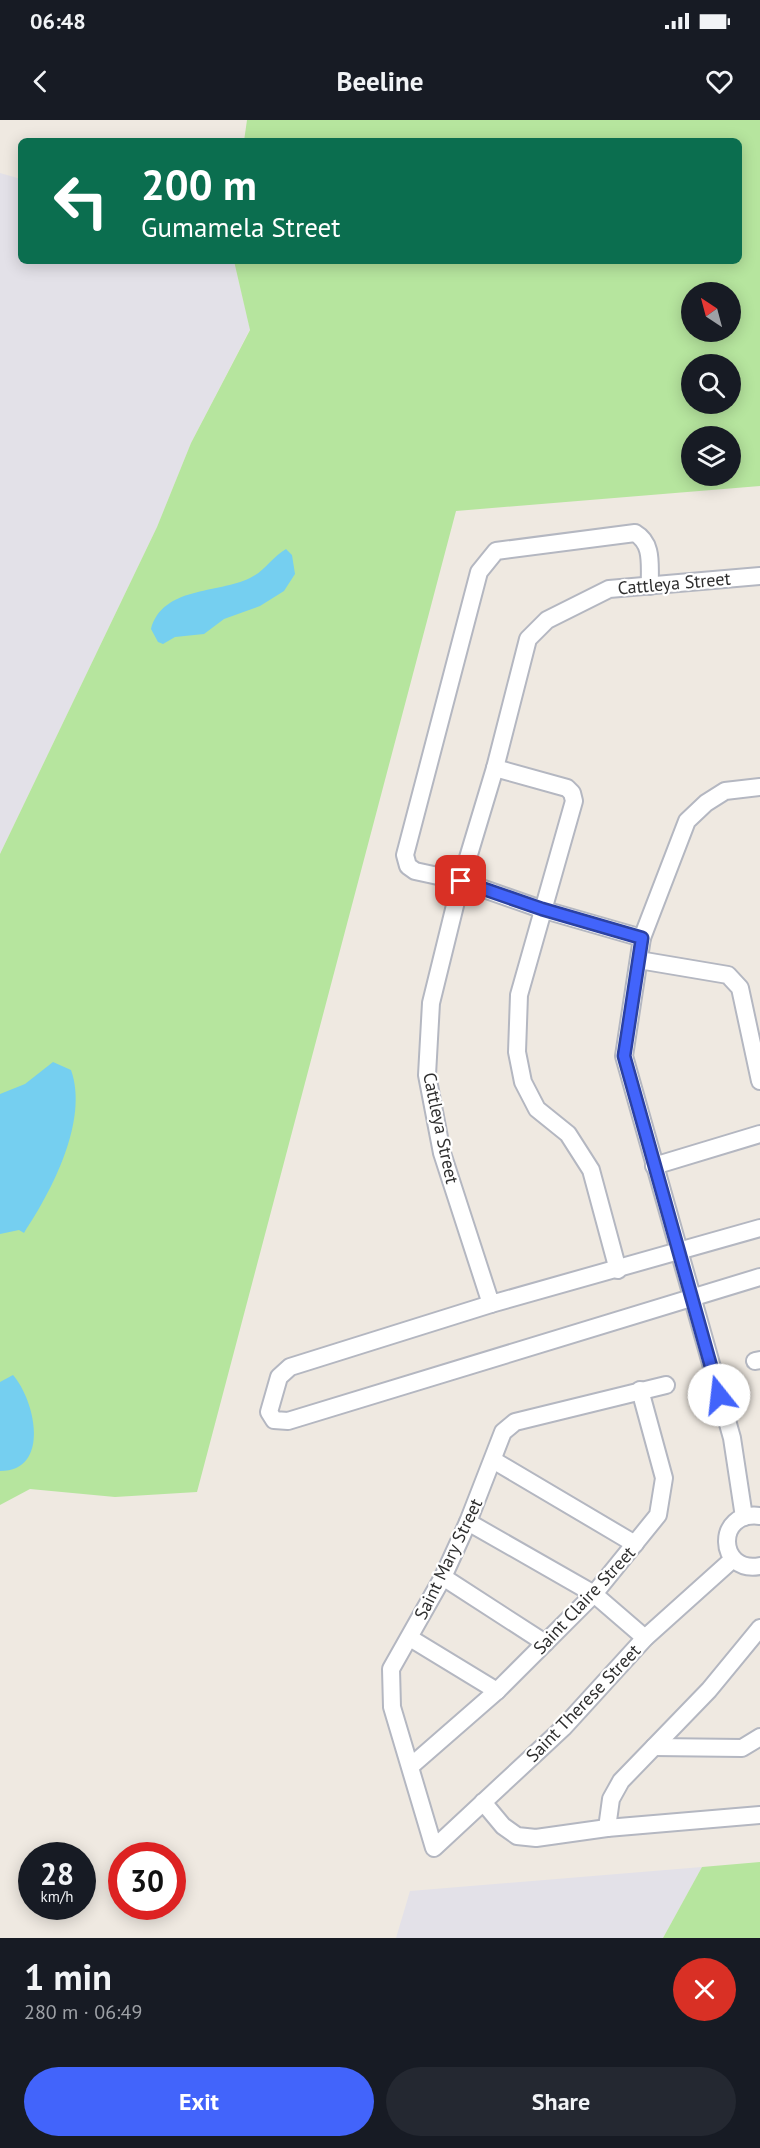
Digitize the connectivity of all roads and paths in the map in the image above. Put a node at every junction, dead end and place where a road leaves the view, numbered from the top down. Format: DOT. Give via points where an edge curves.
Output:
graph roads {
  1 [pos="760,576"];
  2 [pos="650,586"];
  3 [pos="495,768"];
  4 [pos="760,787"];
  5 [pos="461,881"];
  6 [pos="542,909"];
  7 [pos="642,938"];
  8 [pos="639,960"];
  9 [pos="760,1081"];
  10 [pos="760,1134"];
  11 [pos="654,1166"];
  12 [pos="760,1228"];
  13 [pos="680,1252"];
  14 [pos="618,1270"];
  15 [pos="760,1277"];
  16 [pos="693,1297"];
  17 [pos="490,1304"];
  18 [pos="666,1385"];
  19 [pos="640,1390"];
  20 [pos="493,1460"];
  21 [pos="752,1517"];
  22 [pos="468,1522"];
  23 [pos="635,1544"];
  24 [pos="733,1559"];
  25 [pos="760,1567"];
  26 [pos="443,1577"];
  27 [pos="594,1594"];
  28 [pos="760,1628"];
  29 [pos="410,1638"];
  30 [pos="645,1638"];
  31 [pos="545,1643"];
  32 [pos="497,1691"];
  33 [pos="760,1737"];
  34 [pos="654,1747"];
  35 [pos="411,1766"];
  36 [pos="483,1802"];
  37 [pos="760,1815"];
  38 [pos="608,1828"];
  39 [pos="434,1848"];
  1 -- 2 [label="street, Cattleya Street"];
  2 -- 3 [label="street, Cattleya Street" via="609,589 547,620 528,639"];
  2 -- 5 [label="street" via="648,547 636,533 496,551 479,572 405,855 415,872"];
  3 -- 5 [label="street, Cattleya Street"];
  3 -- 6 [label="street" via="567,788 572,793 574,801"];
  4 -- 7 [label="street" via="725,792 687,821"];
  5 -- 6 [label="street"];
  5 -- 17 [label="street, Cattleya Street" via="431,1003 427,1075 442,1153"];
  6 -- 7 [label="street"];
  6 -- 14 [label="street" via="519,995 517,1052 523,1082 537,1109 568,1134 591,1170"];
  7 -- 8 [label="street"];
  8 -- 9 [label="street" via="728,975 735,980"];
  8 -- 11 [label="street" via="624,1056"];
  10 -- 11 [label="street"];
  11 -- 13 [label="street"];
  12 -- 13 [label="street"];
  13 -- 14 [label="street"];
  13 -- 16 [label="street"];
  14 -- 17 [label="street"];
  15 -- 16 [label="street"];
  16 -- 17 [label="street" via="288,1420 274,1420 269,1412 279,1377 290,1367"];
  16 -- 21 [label="street"];
  18 -- 19 [label="street, Saint Mary Street"];
  19 -- 20 [label="street, Saint Mary Street" via="515,1422 503,1432"];
  19 -- 23 [label="street, Saint Claire Street" via="664,1478 658,1515"];
  20 -- 22 [label="street, Saint Mary Street"];
  20 -- 23 [label="street"];
  21 -- 24 [label="street" via="733,1524 727,1535 727,1548"];
  22 -- 26 [label="street, Saint Mary Street"];
  22 -- 27 [label="street"];
  23 -- 27 [label="street, Saint Claire Street"];
  24 -- 25 [label="street" via="745,1566"];
  24 -- 30 [label="street, Saint Therese Street"];
  26 -- 29 [label="street, Saint Mary Street"];
  26 -- 31 [label="street"];
  27 -- 30 [label="street"];
  27 -- 31 [label="street, Saint Claire Street"];
  28 -- 34 [label="street" via="709,1690"];
  29 -- 32 [label="street"];
  29 -- 35 [label="street, Saint Mary Street" via="391,1670 392,1707"];
  30 -- 36 [label="street, Saint Therese Street" via="563,1728"];
  31 -- 32 [label="street, Saint Claire Street"];
  32 -- 35 [label="street, Saint Claire Street"];
  33 -- 34 [label="street" via="742,1748"];
  34 -- 38 [label="street" via="621,1781 611,1799"];
  35 -- 39 [label="street, Saint Mary Street"];
  36 -- 38 [label="street" via="517,1836 536,1838"];
  36 -- 39 [label="street, Saint Therese Street"];
  37 -- 38 [label="street"];
}
